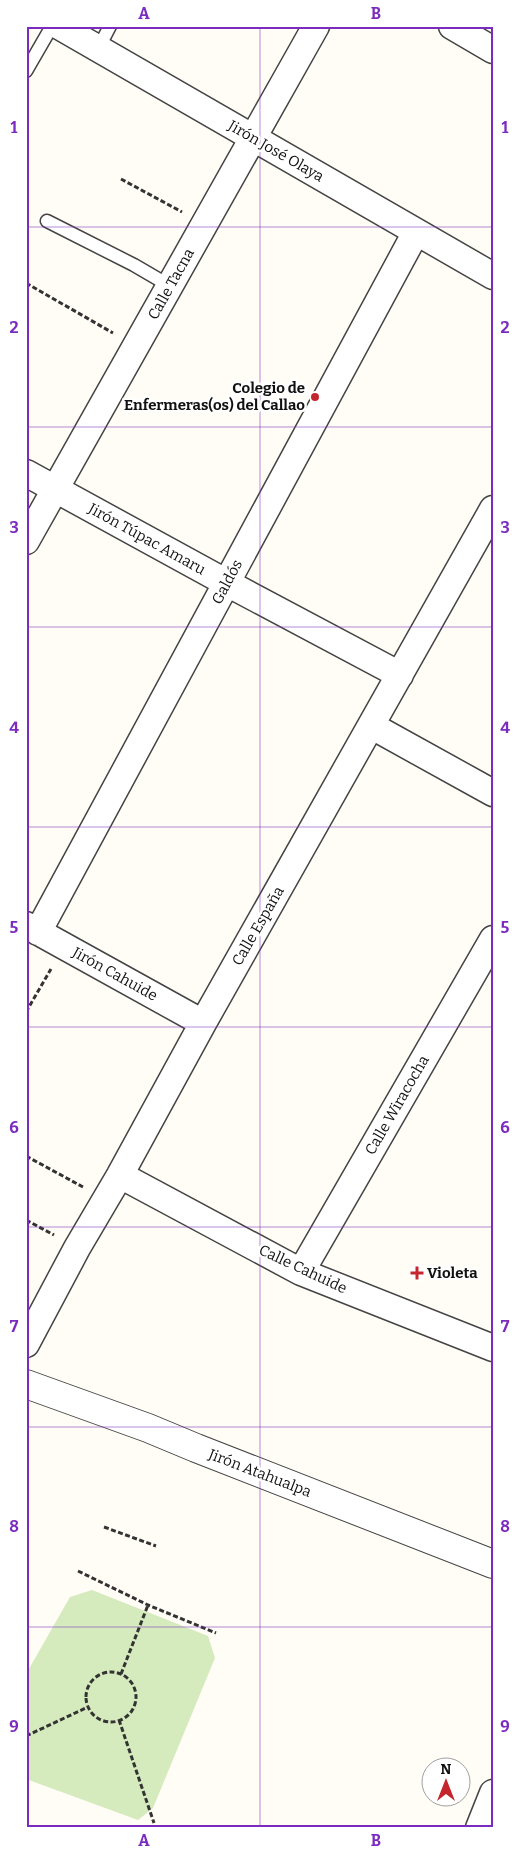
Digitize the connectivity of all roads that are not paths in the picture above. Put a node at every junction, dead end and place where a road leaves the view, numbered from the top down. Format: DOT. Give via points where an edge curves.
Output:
graph roads {
  1 [pos="52,26"];
  2 [pos="59,26"];
  3 [pos="110,26"];
  4 [pos="316,26"];
  5 [pos="452,26"];
  6 [pos="98,49"];
  7 [pos="493,50"];
  8 [pos="26,71"];
  9 [pos="253,138"];
  10 [pos="47,221"];
  11 [pos="416,232"];
  12 [pos="493,276"];
  13 [pos="170,286"];
  14 [pos="26,473"];
  15 [pos="56,489"];
  16 [pos="492,514"];
  17 [pos="26,541"];
  18 [pos="227,583"];
  19 [pos="400,675"];
  20 [pos="372,726"];
  21 [pos="493,792"];
  22 [pos="32,929"];
  23 [pos="493,939"];
  24 [pos="203,1023"];
  25 [pos="120,1175"];
  26 [pos="301,1272"];
  27 [pos="26,1344"];
  28 [pos="493,1348"];
  29 [pos="26,1384"];
  30 [pos="493,1564"];
  31 [pos="493,1793"];
  32 [pos="479,1828"];
  1 -- 8 [label="lane"];
  2 -- 6 [label="street, Jirón José Olaya"];
  3 -- 6 [label="lane"];
  4 -- 9 [label="street, Calle Tacna"];
  5 -- 7 [label="street"];
  6 -- 9 [label="street, Jirón José Olaya"];
  9 -- 11 [label="street, Jirón José Olaya"];
  9 -- 13 [label="street, Calle Tacna"];
  10 -- 13 [label="lane"];
  11 -- 12 [label="street, Jirón José Olaya"];
  11 -- 18 [label="street, Galdós"];
  13 -- 15 [label="street, Calle Tacna"];
  14 -- 15 [label="street, Jirón Túpac Amaru"];
  15 -- 17 [label="street, Calle Tacna"];
  15 -- 18 [label="street, Jirón Túpac Amaru"];
  16 -- 19 [label="street, Calle España"];
  18 -- 19 [label="street, Jirón Túpac Amaru"];
  18 -- 22 [label="street, Galdós"];
  19 -- 20 [label="street, Calle España"];
  20 -- 21 [label="street"];
  20 -- 24 [label="street, Calle España"];
  22 -- 24 [label="street, Jirón Cahuide"];
  23 -- 26 [label="street, Calle Wiracocha"];
  24 -- 25 [label="street, Calle España"];
  25 -- 26 [label="street, Calle Cahuide"];
  25 -- 27 [label="street, Calle España"];
  26 -- 28 [label="street, Calle Cahuide"];
  29 -- 30 [label="street, Jirón Atahualpa" via="148,1428"];
  31 -- 32 [label="street"];
}
